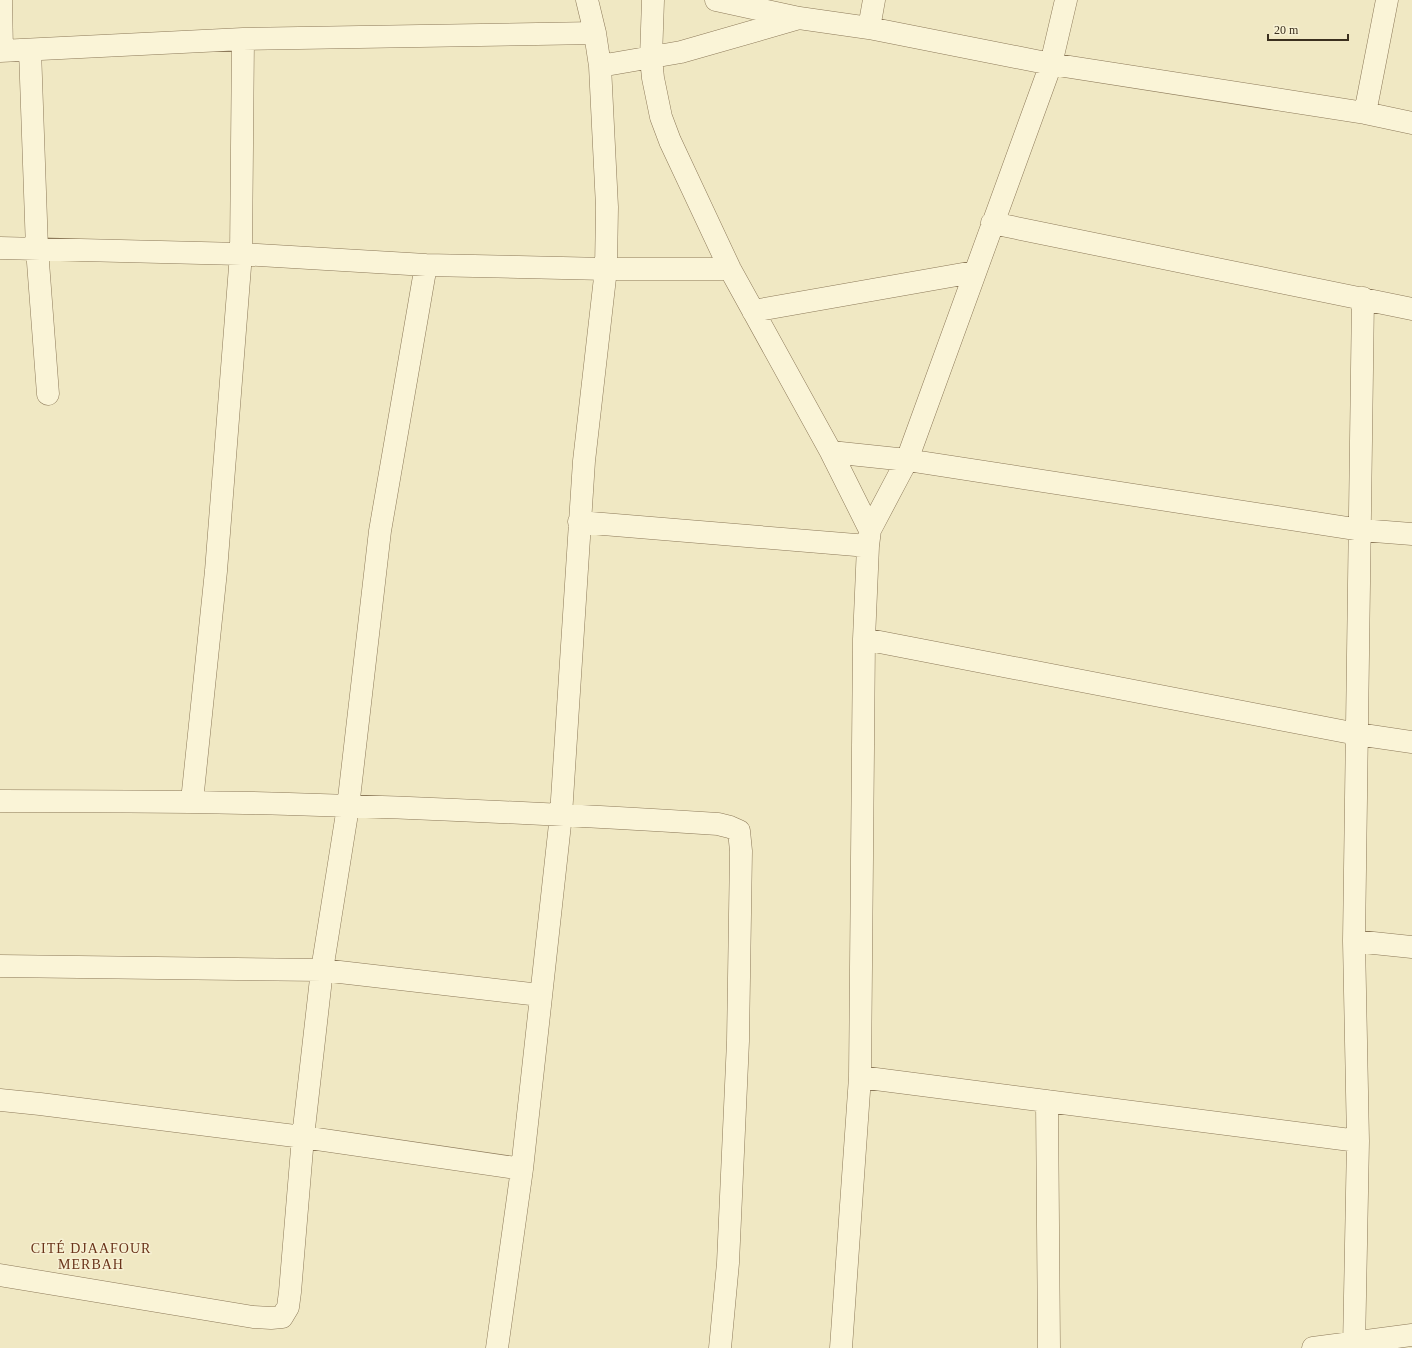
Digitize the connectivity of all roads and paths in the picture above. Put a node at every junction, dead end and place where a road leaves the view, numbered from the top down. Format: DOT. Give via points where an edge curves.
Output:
graph roads {
  1 [pos="1,0"];
  2 [pos="586,0"];
  3 [pos="653,0"];
  4 [pos="716,0"];
  5 [pos="874,0"];
  6 [pos="1066,0"];
  7 [pos="1387,0"];
  8 [pos="799,18"];
  9 [pos="869,28"];
  10 [pos="595,33"];
  11 [pos="243,39"];
  12 [pos="30,50"];
  13 [pos="1,51"];
  14 [pos="651,58"];
  15 [pos="1050,64"];
  16 [pos="600,66"];
  17 [pos="1365,113"];
  18 [pos="1412,123"];
  19 [pos="992,223"];
  20 [pos="0,248"];
  21 [pos="37,250"];
  22 [pos="241,254"];
  23 [pos="426,265"];
  24 [pos="606,269"];
  25 [pos="730,269"];
  26 [pos="974,272"];
  27 [pos="1364,298"];
  28 [pos="1412,309"];
  29 [pos="753,311"];
  30 [pos="48,394"];
  31 [pos="831,452"];
  32 [pos="907,460"];
  33 [pos="579,522"];
  34 [pos="1361,530"];
  35 [pos="1412,534"];
  36 [pos="869,538"];
  37 [pos="864,640"];
  38 [pos="1357,734"];
  39 [pos="1412,742"];
  40 [pos="0,800"];
  41 [pos="192,801"];
  42 [pos="348,806"];
  43 [pos="561,815"];
  44 [pos="1354,941"];
  45 [pos="1412,947"];
  46 [pos="0,966"];
  47 [pos="322,970"];
  48 [pos="540,995"];
  49 [pos="860,1078"];
  50 [pos="0,1100"];
  51 [pos="1047,1101"];
  52 [pos="303,1137"];
  53 [pos="1358,1141"];
  54 [pos="522,1169"];
  55 [pos="0,1275"];
  56 [pos="1412,1335"];
  57 [pos="1354,1345"];
  58 [pos="497,1348"];
  59 [pos="720,1348"];
  60 [pos="841,1348"];
  61 [pos="1048,1348"];
  62 [pos="1313,1348"];
  1 -- 13 [label="street"];
  2 -- 10 [label="street"];
  3 -- 14 [label="street"];
  4 -- 8 [label="street"];
  5 -- 9 [label="street"];
  6 -- 15 [label="street"];
  7 -- 17 [label="street"];
  8 -- 9 [label="street"];
  8 -- 14 [label="street" via="681,52"];
  9 -- 15 [label="street"];
  10 -- 11 [label="street"];
  10 -- 16 [label="street"];
  11 -- 12 [label="street"];
  11 -- 22 [label="street"];
  12 -- 13 [label="street"];
  12 -- 21 [label="street"];
  14 -- 16 [label="street"];
  14 -- 25 [label="street" via="661,117"];
  15 -- 17 [label="street"];
  15 -- 19 [label="street"];
  16 -- 24 [label="street" via="607,207"];
  17 -- 18 [label="street"];
  19 -- 26 [label="street"];
  19 -- 27 [label="street"];
  20 -- 21 [label="street"];
  21 -- 22 [label="street"];
  21 -- 30 [label="street"];
  22 -- 23 [label="street"];
  22 -- 41 [label="street" via="216,571"];
  23 -- 24 [label="street"];
  23 -- 42 [label="street" via="380,531"];
  24 -- 25 [label="street"];
  24 -- 33 [label="street"];
  25 -- 29 [label="street"];
  26 -- 29 [label="street"];
  26 -- 32 [label="street"];
  27 -- 28 [label="street"];
  27 -- 34 [label="street"];
  29 -- 31 [label="street"];
  31 -- 32 [label="street"];
  31 -- 36 [label="street"];
  32 -- 34 [label="street"];
  32 -- 36 [label="street"];
  33 -- 36 [label="street"];
  33 -- 43 [label="street"];
  34 -- 35 [label="street"];
  34 -- 38 [label="street"];
  36 -- 37 [label="street"];
  37 -- 38 [label="street"];
  37 -- 49 [label="street"];
  38 -- 39 [label="street"];
  38 -- 44 [label="street"];
  40 -- 41 [label="street"];
  41 -- 42 [label="street"];
  42 -- 43 [label="street"];
  42 -- 47 [label="street"];
  43 -- 48 [label="street"];
  43 -- 59 [label="street" via="718,824 738,831 741,851 738,1041 728,1263"];
  44 -- 45 [label="street"];
  44 -- 53 [label="street"];
  46 -- 47 [label="street"];
  47 -- 48 [label="street"];
  47 -- 52 [label="street"];
  48 -- 54 [label="street"];
  49 -- 51 [label="street"];
  49 -- 60 [label="street"];
  50 -- 52 [label="street"];
  51 -- 53 [label="street"];
  51 -- 61 [label="street"];
  52 -- 54 [label="street"];
  52 -- 55 [label="street" via="290,1292 288,1307 282,1317 253,1317"];
  53 -- 57 [label="street"];
  54 -- 58 [label="street"];
  56 -- 57 [label="street"];
  57 -- 62 [label="street"];
}
